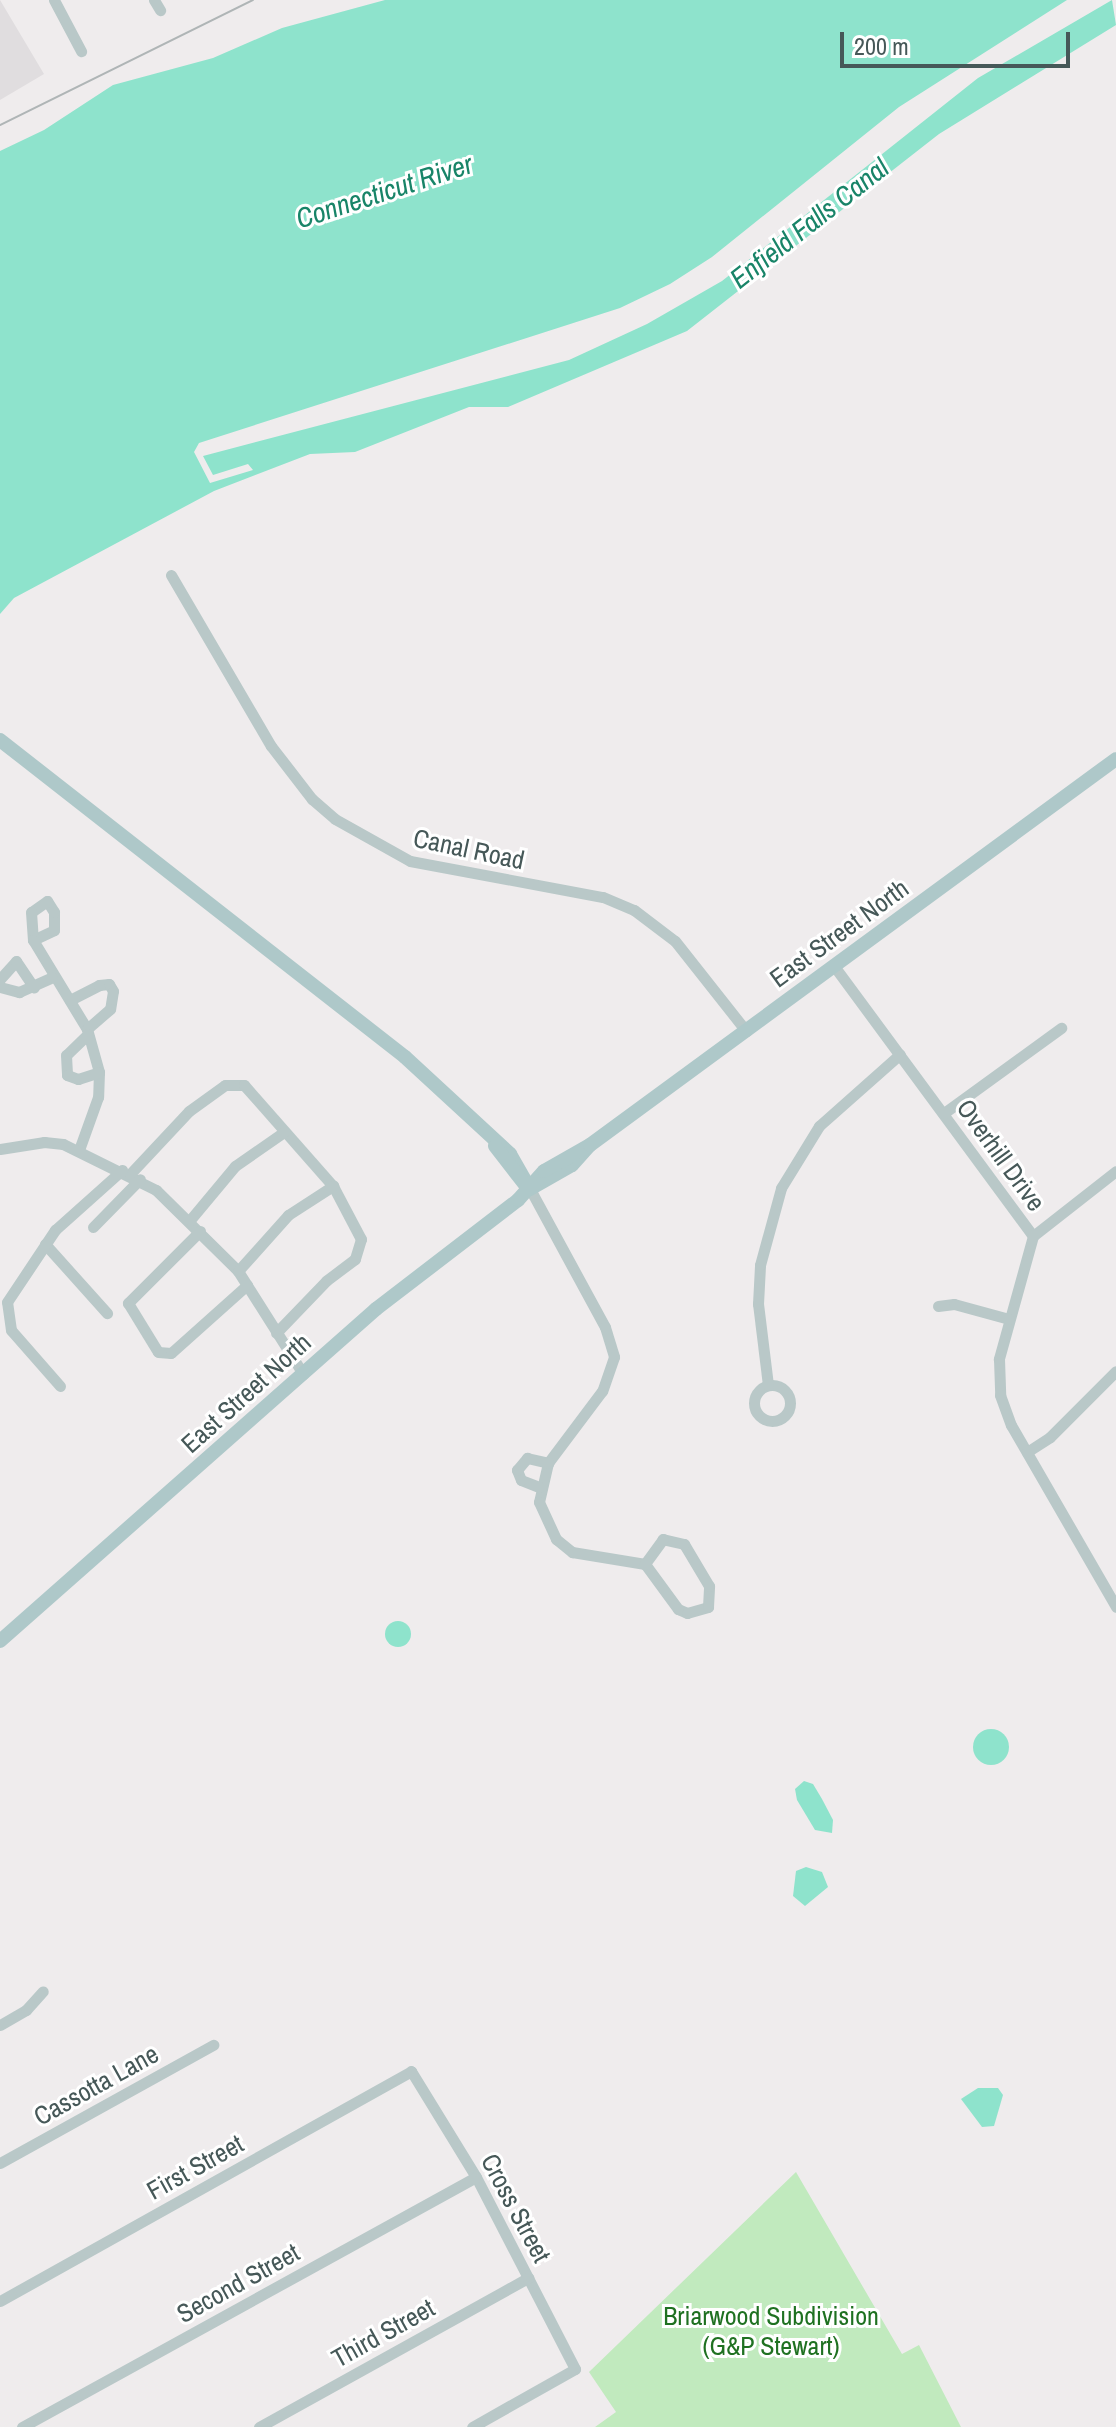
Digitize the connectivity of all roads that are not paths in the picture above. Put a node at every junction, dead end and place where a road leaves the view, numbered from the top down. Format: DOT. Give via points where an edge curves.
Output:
graph roads {
  1 [pos="54,0"];
  2 [pos="81,51"];
  3 [pos="171,575"];
  4 [pos="0,740"];
  5 [pos="1116,759"];
  6 [pos="33,940"];
  7 [pos="834,966"];
  8 [pos="52,977"];
  9 [pos="0,979"];
  10 [pos="0,987"];
  11 [pos="34,988"];
  12 [pos="70,1000"];
  13 [pos="1061,1028"];
  14 [pos="746,1031"];
  15 [pos="88,1032"];
  16 [pos="900,1054"];
  17 [pos="99,1072"];
  18 [pos="944,1113"];
  19 [pos="284,1132"];
  20 [pos="0,1149"];
  21 [pos="79,1150"];
  22 [pos="1116,1171"];
  23 [pos="130,1175"];
  24 [pos="333,1186"];
  25 [pos="530,1189"];
  26 [pos="190,1220"];
  27 [pos="93,1227"];
  28 [pos="200,1231"];
  29 [pos="1033,1236"];
  30 [pos="45,1244"];
  31 [pos="238,1271"];
  32 [pos="247,1285"];
  33 [pos="938,1306"];
  34 [pos="107,1313"];
  35 [pos="1009,1319"];
  36 [pos="276,1333"];
  37 [pos="1116,1371"];
  38 [pos="303,1374"];
  39 [pos="768,1385"];
  40 [pos="60,1386"];
  41 [pos="1027,1452"];
  42 [pos="548,1463"];
  43 [pos="539,1487"];
  44 [pos="645,1564"];
  45 [pos="1116,1607"];
  46 [pos="0,1641"];
  47 [pos="43,1991"];
  48 [pos="0,2025"];
  49 [pos="213,2045"];
  50 [pos="411,2071"];
  51 [pos="0,2163"];
  52 [pos="476,2177"];
  53 [pos="528,2278"];
  54 [pos="0,2301"];
  55 [pos="22,2427"];
  56 [pos="259,2427"];
  57 [pos="472,2427"];
  1 -- 2 [label="street"];
  3 -- 14 [label="street, Canal Road" via="271,746 312,799 335,819 410,861 603,897 634,910 675,941"];
  4 -- 25 [label="main road" via="381,1037 510,1154"];
  5 -- 7 [label="main road, East Street North"];
  6 -- 8 [label="street"];
  7 -- 14 [label="main road, East Street North"];
  7 -- 16 [label="street, Overhill Drive"];
  8 -- 11 [label="street"];
  8 -- 12 [label="street"];
  9 -- 11 [label="street" via="16,961"];
  10 -- 11 [label="street" via="8,993"];
  12 -- 15 [label="street"];
  12 -- 15 [label="street" via="99,985 109,984 113,991 110,1009"];
  13 -- 18 [label="street"];
  14 -- 25 [label="main road, East Street North" via="590,1145 544,1171"];
  15 -- 17 [label="street"];
  15 -- 17 [label="street" via="66,1055 67,1075 78,1079"];
  16 -- 18 [label="street, Overhill Drive"];
  16 -- 39 [label="street" via="819,1126 781,1188 760,1265 758,1304"];
  17 -- 21 [label="street" via="98,1097"];
  18 -- 29 [label="street, Overhill Drive"];
  19 -- 23 [label="street" via="244,1085 234,1082 189,1111"];
  19 -- 24 [label="street"];
  19 -- 26 [label="street" via="235,1166"];
  20 -- 21 [label="street" via="44,1142"];
  21 -- 23 [label="street"];
  22 -- 29 [label="street"];
  23 -- 26 [label="street"];
  23 -- 27 [label="street"];
  23 -- 30 [label="street"];
  24 -- 31 [label="street" via="288,1215"];
  24 -- 36 [label="street" via="356,1227 359,1254"];
  25 -- 38 [label="main road, East Street North"];
  25 -- 42 [label="street" via="614,1353 602,1391"];
  26 -- 28 [label="street"];
  28 -- 31 [label="street"];
  28 -- 32 [label="street" via="128,1303 158,1352 171,1353"];
  29 -- 35 [label="street, Overhill Drive"];
  30 -- 34 [label="street"];
  30 -- 40 [label="street" via="5,1313 11,1330"];
  31 -- 32 [label="street"];
  32 -- 36 [label="street"];
  33 -- 35 [label="street" via="954,1304"];
  35 -- 41 [label="street, Overhill Drive" via="999,1359 1000,1395"];
  36 -- 38 [label="street"];
  37 -- 41 [label="street" via="1050,1437"];
  38 -- 46 [label="main road, East Street North"];
  41 -- 45 [label="street, Overhill Drive"];
  42 -- 43 [label="street"];
  42 -- 43 [label="street" via="527,1458 517,1470 521,1480"];
  43 -- 44 [label="street" via="545,1523 572,1552"];
  44 -- 44 [label="street" via="678,1609 687,1613 708,1607 709,1586 676,1538 663,1539"];
  47 -- 48 [label="street" via="26,2010"];
  49 -- 51 [label="street, Cassotta Lane"];
  50 -- 52 [label="street, Cross Street"];
  50 -- 54 [label="street, First Street"];
  52 -- 53 [label="street, Cross Street"];
  52 -- 55 [label="street, Second Street"];
  53 -- 56 [label="street, Third Street"];
  53 -- 57 [label="street, Cross Street" via="575,2369"];
}
